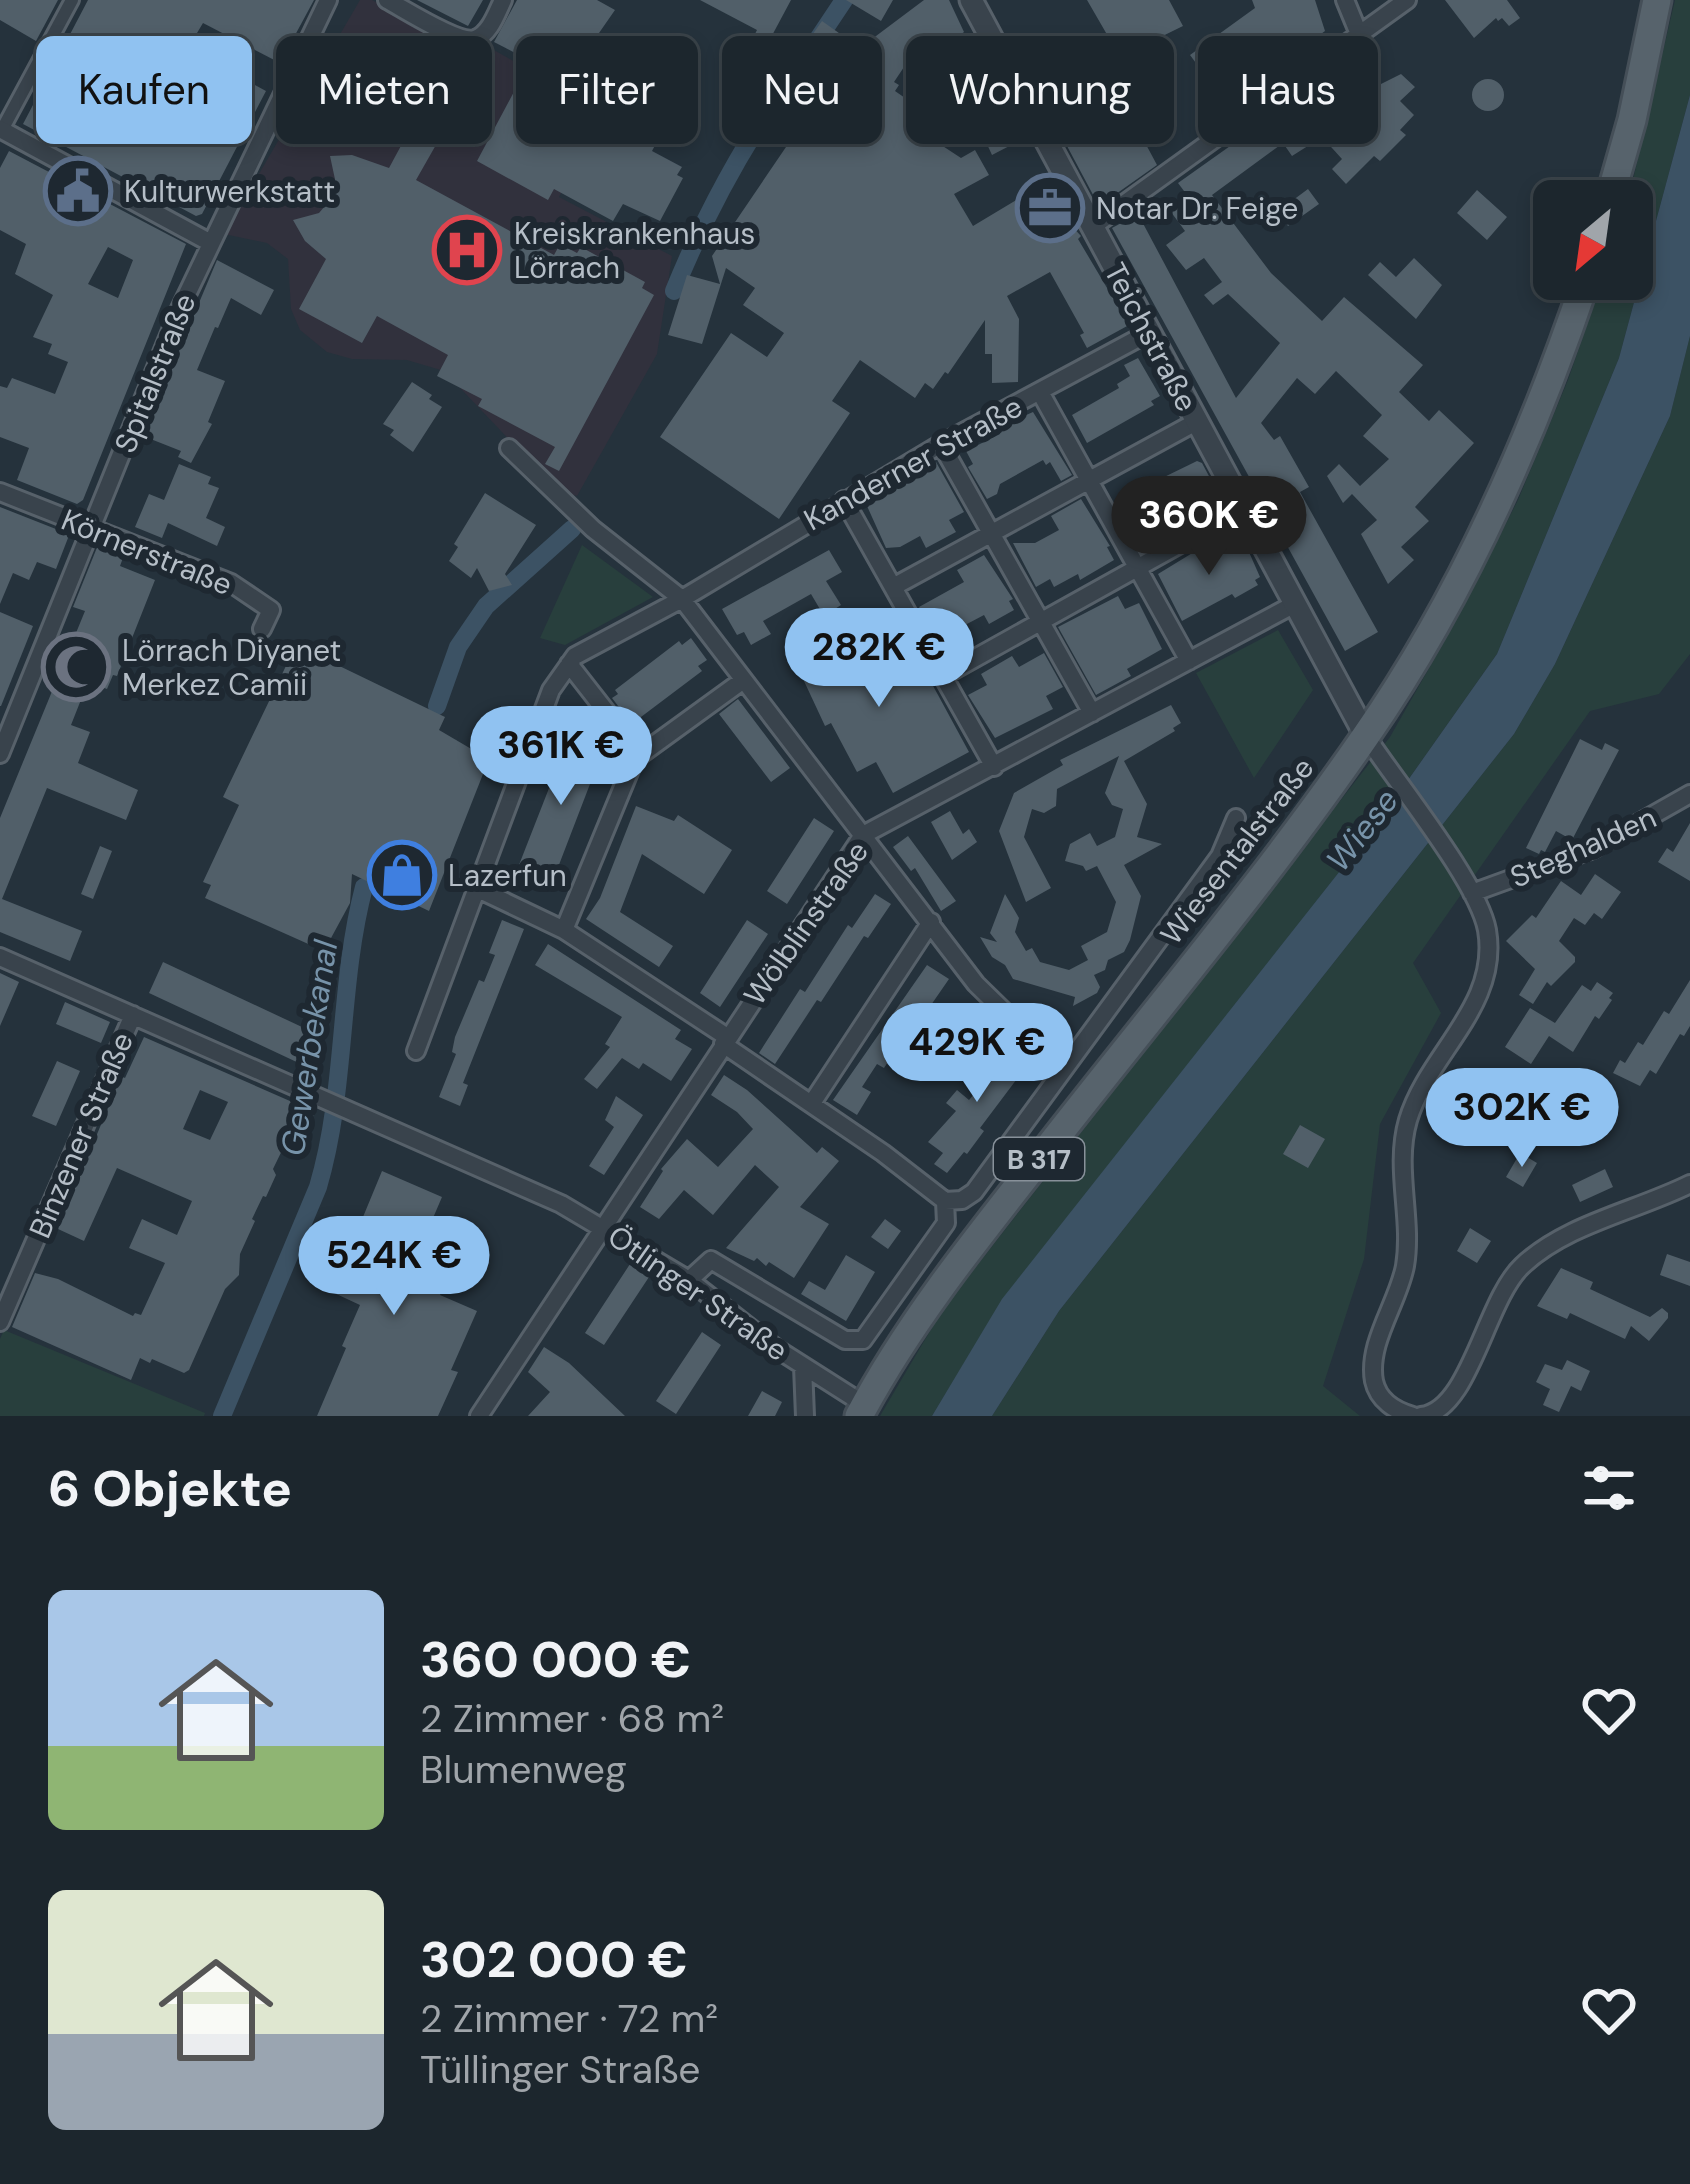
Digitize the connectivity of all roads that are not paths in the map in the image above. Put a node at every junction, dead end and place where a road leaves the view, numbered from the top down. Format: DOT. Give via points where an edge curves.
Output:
graph roads {
  1 [pos="72,0"];
  2 [pos="328,0"];
  3 [pos="387,0"];
  4 [pos="503,0"];
  5 [pos="971,0"];
  6 [pos="1345,0"];
  7 [pos="1407,0"];
  8 [pos="1658,0"];
  9 [pos="1359,34"];
  10 [pos="1,131"];
  11 [pos="1615,180"];
  12 [pos="1092,226"];
  13 [pos="209,242"];
  14 [pos="1578,300"];
  15 [pos="1148,333"];
  16 [pos="1040,392"];
  17 [pos="1196,422"];
  18 [pos="941,444"];
  19 [pos="509,448"];
  20 [pos="1089,480"];
  21 [pos="0,492"];
  22 [pos="844,500"];
  23 [pos="1243,509"];
  24 [pos="92,529"];
  25 [pos="992,533"];
  26 [pos="1138,568"];
  27 [pos="893,587"];
  28 [pos="682,599"];
  29 [pos="1293,605"];
  30 [pos="1040,622"];
  31 [pos="262,629"];
  32 [pos="1189,661"];
  33 [pos="569,664"];
  34 [pos="943,676"];
  35 [pos="742,681"];
  36 [pos="1092,713"];
  37 [pos="1366,736"];
  38 [pos="0,754"];
  39 [pos="640,755"];
  40 [pos="994,767"];
  41 [pos="1690,794"];
  42 [pos="1236,818"];
  43 [pos="863,835"];
  44 [pos="476,888"];
  45 [pos="1472,893"];
  46 [pos="931,922"];
  47 [pos="564,930"];
  48 [pos="0,957"];
  49 [pos="134,1015"];
  50 [pos="725,1041"];
  51 [pos="416,1052"];
  52 [pos="1063,1069"];
  53 [pos="812,1103"];
  54 [pos="1690,1184"];
  55 [pos="945,1201"];
  56 [pos="602,1226"];
  57 [pos="688,1280"];
  58 [pos="0,1322"];
  59 [pos="803,1366"];
  60 [pos="862,1410"];
  61 [pos="479,1416"];
  62 [pos="805,1416"];
  63 [pos="1417,1416"];
  1 -- 10 [label="street"];
  2 -- 13 [label="street, Spitalstraße"];
  3 -- 4 [label="street" via="475,39"];
  5 -- 12 [label="street, Teichstraße"];
  6 -- 9 [label="street"];
  7 -- 9 [label="street"];
  8 -- 11 [label="main road"];
  9 -- 12 [label="street"];
  10 -- 13 [label="street"];
  12 -- 15 [label="street, Teichstraße"];
  13 -- 24 [label="street, Spitalstraße"];
  14 -- 37 [label="main road, Wiesentalstraße / B 317" via="1512,471"];
  15 -- 16 [label="street, Kanderner Straße"];
  15 -- 17 [label="street, Teichstraße"];
  16 -- 18 [label="street, Kanderner Straße"];
  16 -- 20 [label="street"];
  17 -- 20 [label="street"];
  17 -- 23 [label="street, Teichstraße"];
  18 -- 22 [label="street, Kanderner Straße"];
  18 -- 25 [label="street"];
  19 -- 28 [label="street"];
  20 -- 25 [label="street"];
  20 -- 26 [label="street"];
  21 -- 24 [label="street, Körnerstraße"];
  22 -- 27 [label="street"];
  22 -- 28 [label="street, Kanderner Straße"];
  23 -- 26 [label="street"];
  23 -- 29 [label="street, Teichstraße"];
  24 -- 31 [label="street, Körnerstraße" via="232,583 271,610"];
  24 -- 38 [label="street, Spitalstraße"];
  25 -- 27 [label="street"];
  25 -- 30 [label="street"];
  26 -- 30 [label="street"];
  26 -- 32 [label="street"];
  27 -- 34 [label="street"];
  28 -- 33 [label="street, Kanderner Straße"];
  28 -- 35 [label="street"];
  29 -- 32 [label="street, Wölblinstraße"];
  29 -- 37 [label="street, Teichstraße"];
  30 -- 34 [label="street"];
  30 -- 36 [label="street"];
  32 -- 36 [label="street, Wölblinstraße"];
  33 -- 39 [label="street"];
  33 -- 44 [label="street, Kanderner Straße" via="551,690"];
  34 -- 40 [label="street"];
  35 -- 39 [label="street"];
  35 -- 43 [label="street"];
  36 -- 40 [label="street, Wölblinstraße"];
  37 -- 45 [label="street"];
  37 -- 60 [label="main road, Wiesentalstraße / B 317" via="1016,1187"];
  39 -- 47 [label="street"];
  40 -- 43 [label="street, Wölblinstraße"];
  41 -- 45 [label="street, Steghalden" via="1593,849"];
  42 -- 52 [label="street" via="1220,856"];
  43 -- 46 [label="street"];
  43 -- 50 [label="street, Wölblinstraße"];
  44 -- 47 [label="street"];
  44 -- 51 [label="street, Kanderner Straße"];
  45 -- 63 [label="street" via="1487,932 1487,976 1424,1080 1407,1125 1404,1270 1375,1356 1382,1396"];
  46 -- 52 [label="street" via="976,983"];
  46 -- 53 [label="street"];
  47 -- 50 [label="street"];
  48 -- 49 [label="street, Ötlinger Straße"];
  49 -- 56 [label="street, Ötlinger Straße"];
  49 -- 58 [label="street, Binzener Straße"];
  50 -- 53 [label="street"];
  50 -- 56 [label="street, Wölblinstraße"];
  52 -- 55 [label="street" via="974,1192"];
  53 -- 55 [label="street"];
  54 -- 63 [label="street" via="1576,1233 1520,1268 1457,1391 1440,1412"];
  55 -- 57 [label="street" via="946,1223 857,1343 711,1260"];
  56 -- 57 [label="street, Ötlinger Straße"];
  56 -- 61 [label="street, Wölblinstraße"];
  57 -- 59 [label="street, Ötlinger Straße"];
  59 -- 60 [label="street, Ötlinger Straße"];
  59 -- 62 [label="street"];
}
